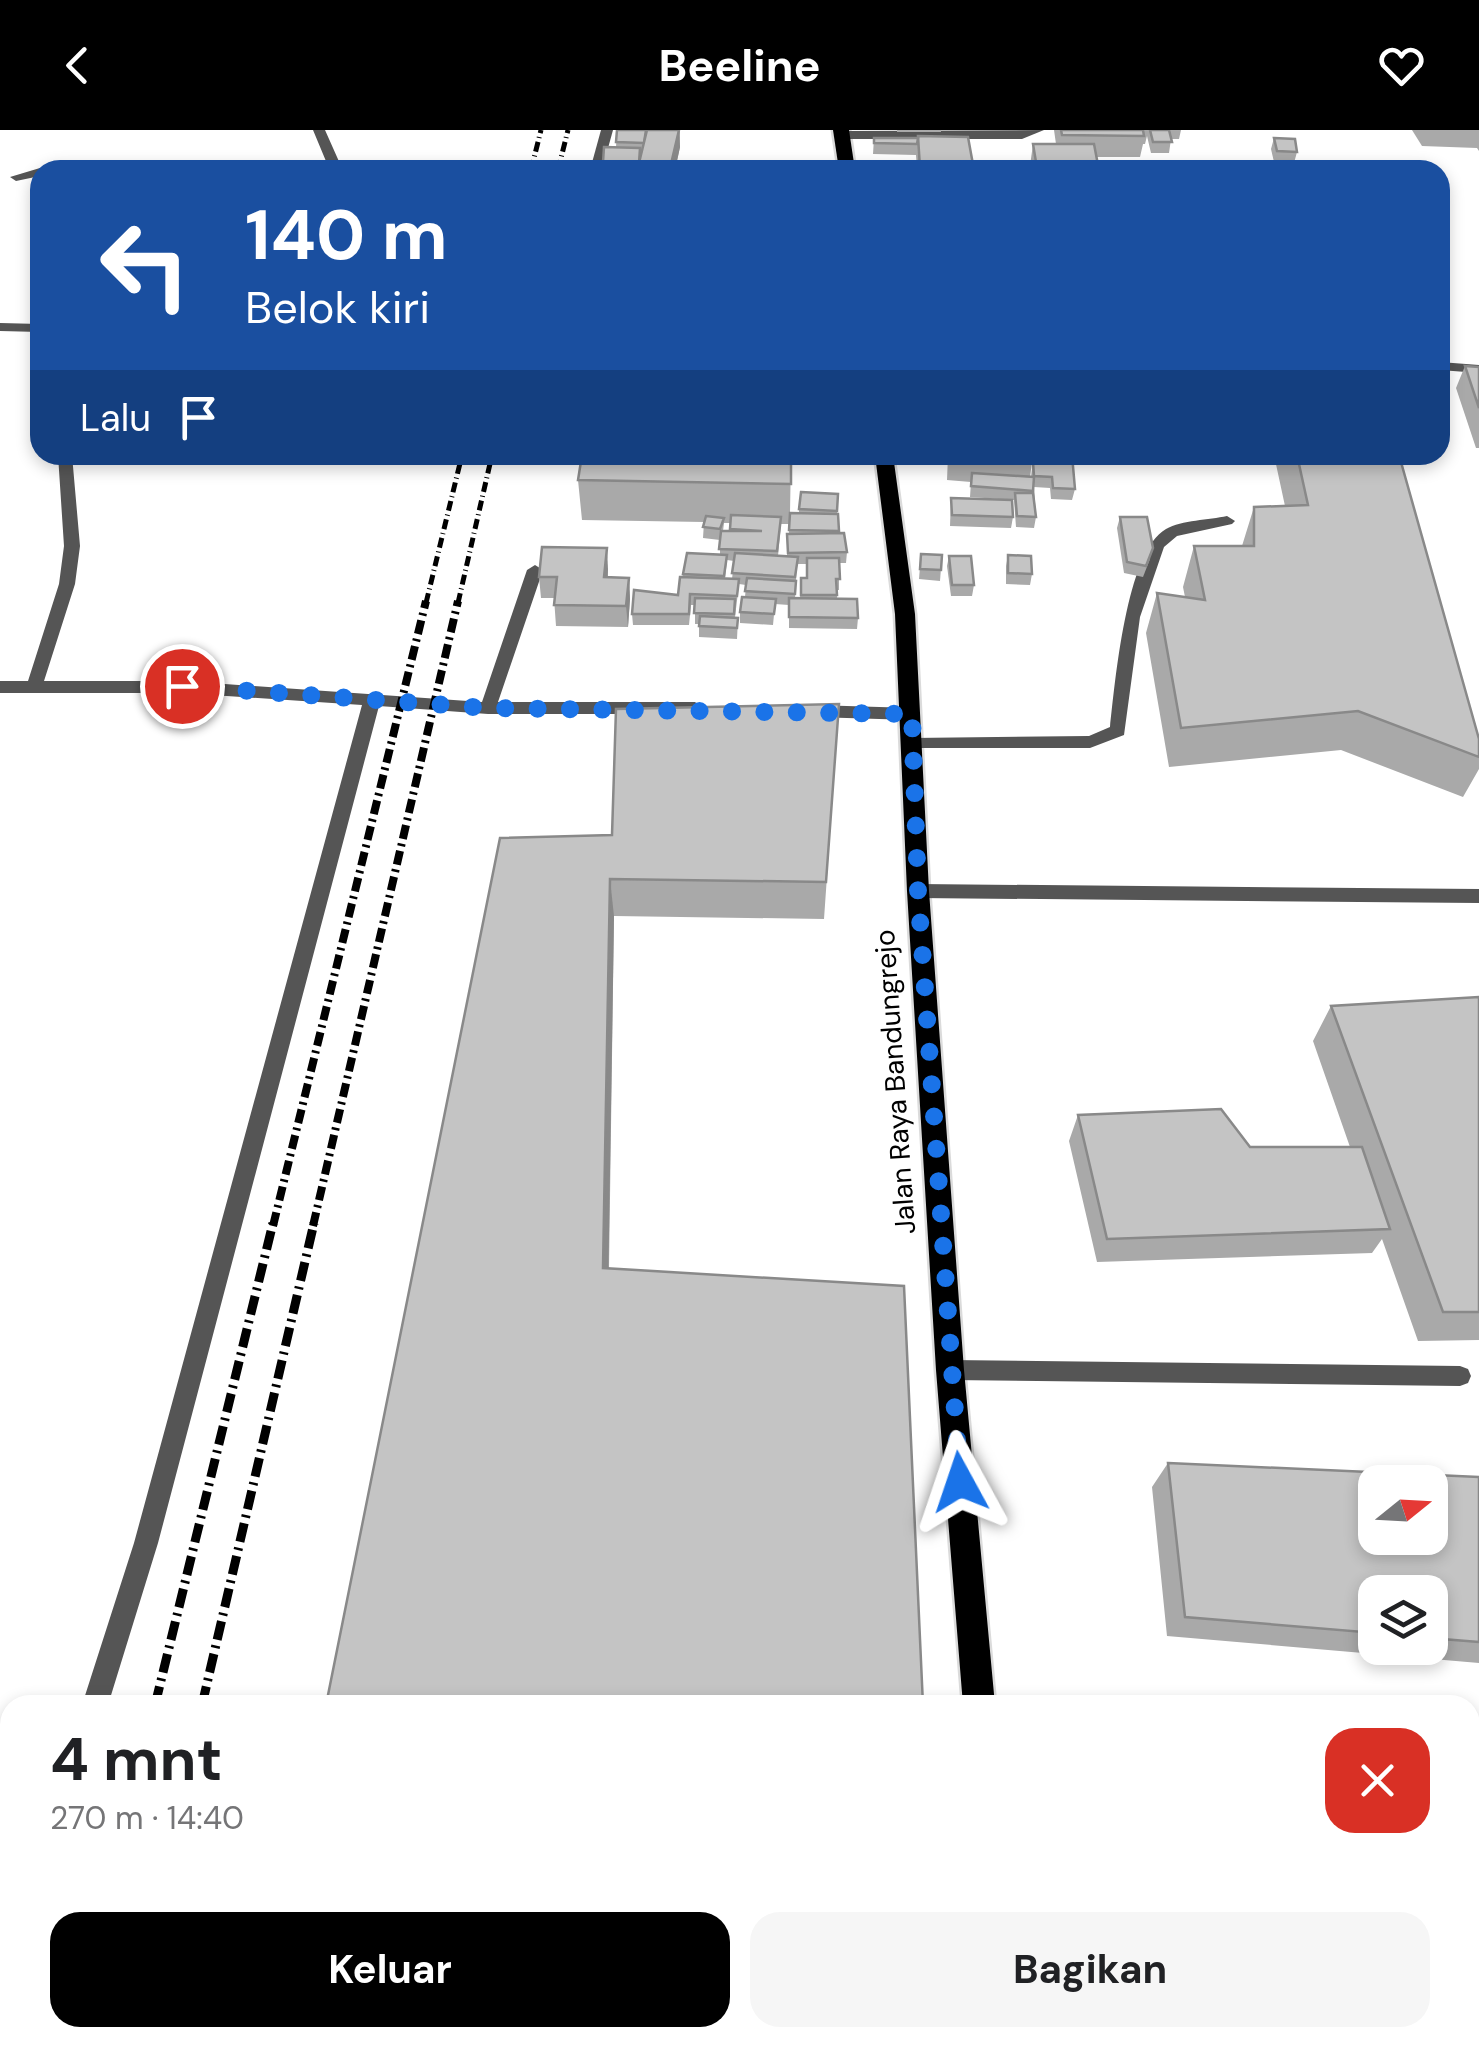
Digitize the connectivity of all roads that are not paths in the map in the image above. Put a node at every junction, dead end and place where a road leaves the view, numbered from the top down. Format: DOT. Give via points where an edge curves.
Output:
graph roads {
  1 [pos="319,130"];
  2 [pos="607,130"];
  3 [pos="1038,130"];
  4 [pos="842,132"];
  5 [pos="332,160"];
  6 [pos="599,160"];
  7 [pos="845,160"];
  8 [pos="30,174"];
  9 [pos="16,178"];
  10 [pos="0,327"];
  11 [pos="30,328"];
  12 [pos="1450,367"];
  13 [pos="1479,369"];
  14 [pos="66,465"];
  15 [pos="885,465"];
  16 [pos="1227,521"];
  17 [pos="535,570"];
  18 [pos="0,687"];
  19 [pos="34,688"];
  20 [pos="372,700"];
  21 [pos="488,708"];
  22 [pos="722,709"];
  23 [pos="798,711"];
  24 [pos="912,714"];
  25 [pos="912,744"];
  26 [pos="918,891"];
  27 [pos="1479,896"];
  28 [pos="950,1370"];
  29 [pos="1460,1376"];
  30 [pos="98,1695"];
  31 [pos="978,1695"];
  1 -- 5 [label="street"];
  2 -- 6 [label="street"];
  3 -- 4 [label="street"];
  4 -- 7 [label="main road"];
  8 -- 9 [label="street"];
  10 -- 11 [label="street"];
  12 -- 13 [label="street"];
  14 -- 19 [label="street" via="72,546 67,584"];
  15 -- 24 [label="main road, Jalan Raya Bandungrejo"];
  16 -- 25 [label="street" via="1172,532 1156,545 1132,617 1118,731 1090,742"];
  17 -- 21 [label="street"];
  18 -- 19 [label="street"];
  19 -- 20 [label="street" via="182,686"];
  20 -- 21 [label="street"];
  20 -- 30 [label="street" via="146,1543"];
  21 -- 22 [label="street"];
  23 -- 24 [label="street"];
  24 -- 25 [label="main road, Jalan Raya Bandungrejo"];
  25 -- 26 [label="main road, Jalan Raya Bandungrejo"];
  26 -- 27 [label="street"];
  26 -- 28 [label="main road, Jalan Raya Bandungrejo"];
  28 -- 29 [label="street"];
  28 -- 31 [label="main road, Jalan Raya Bandungrejo"];
}
